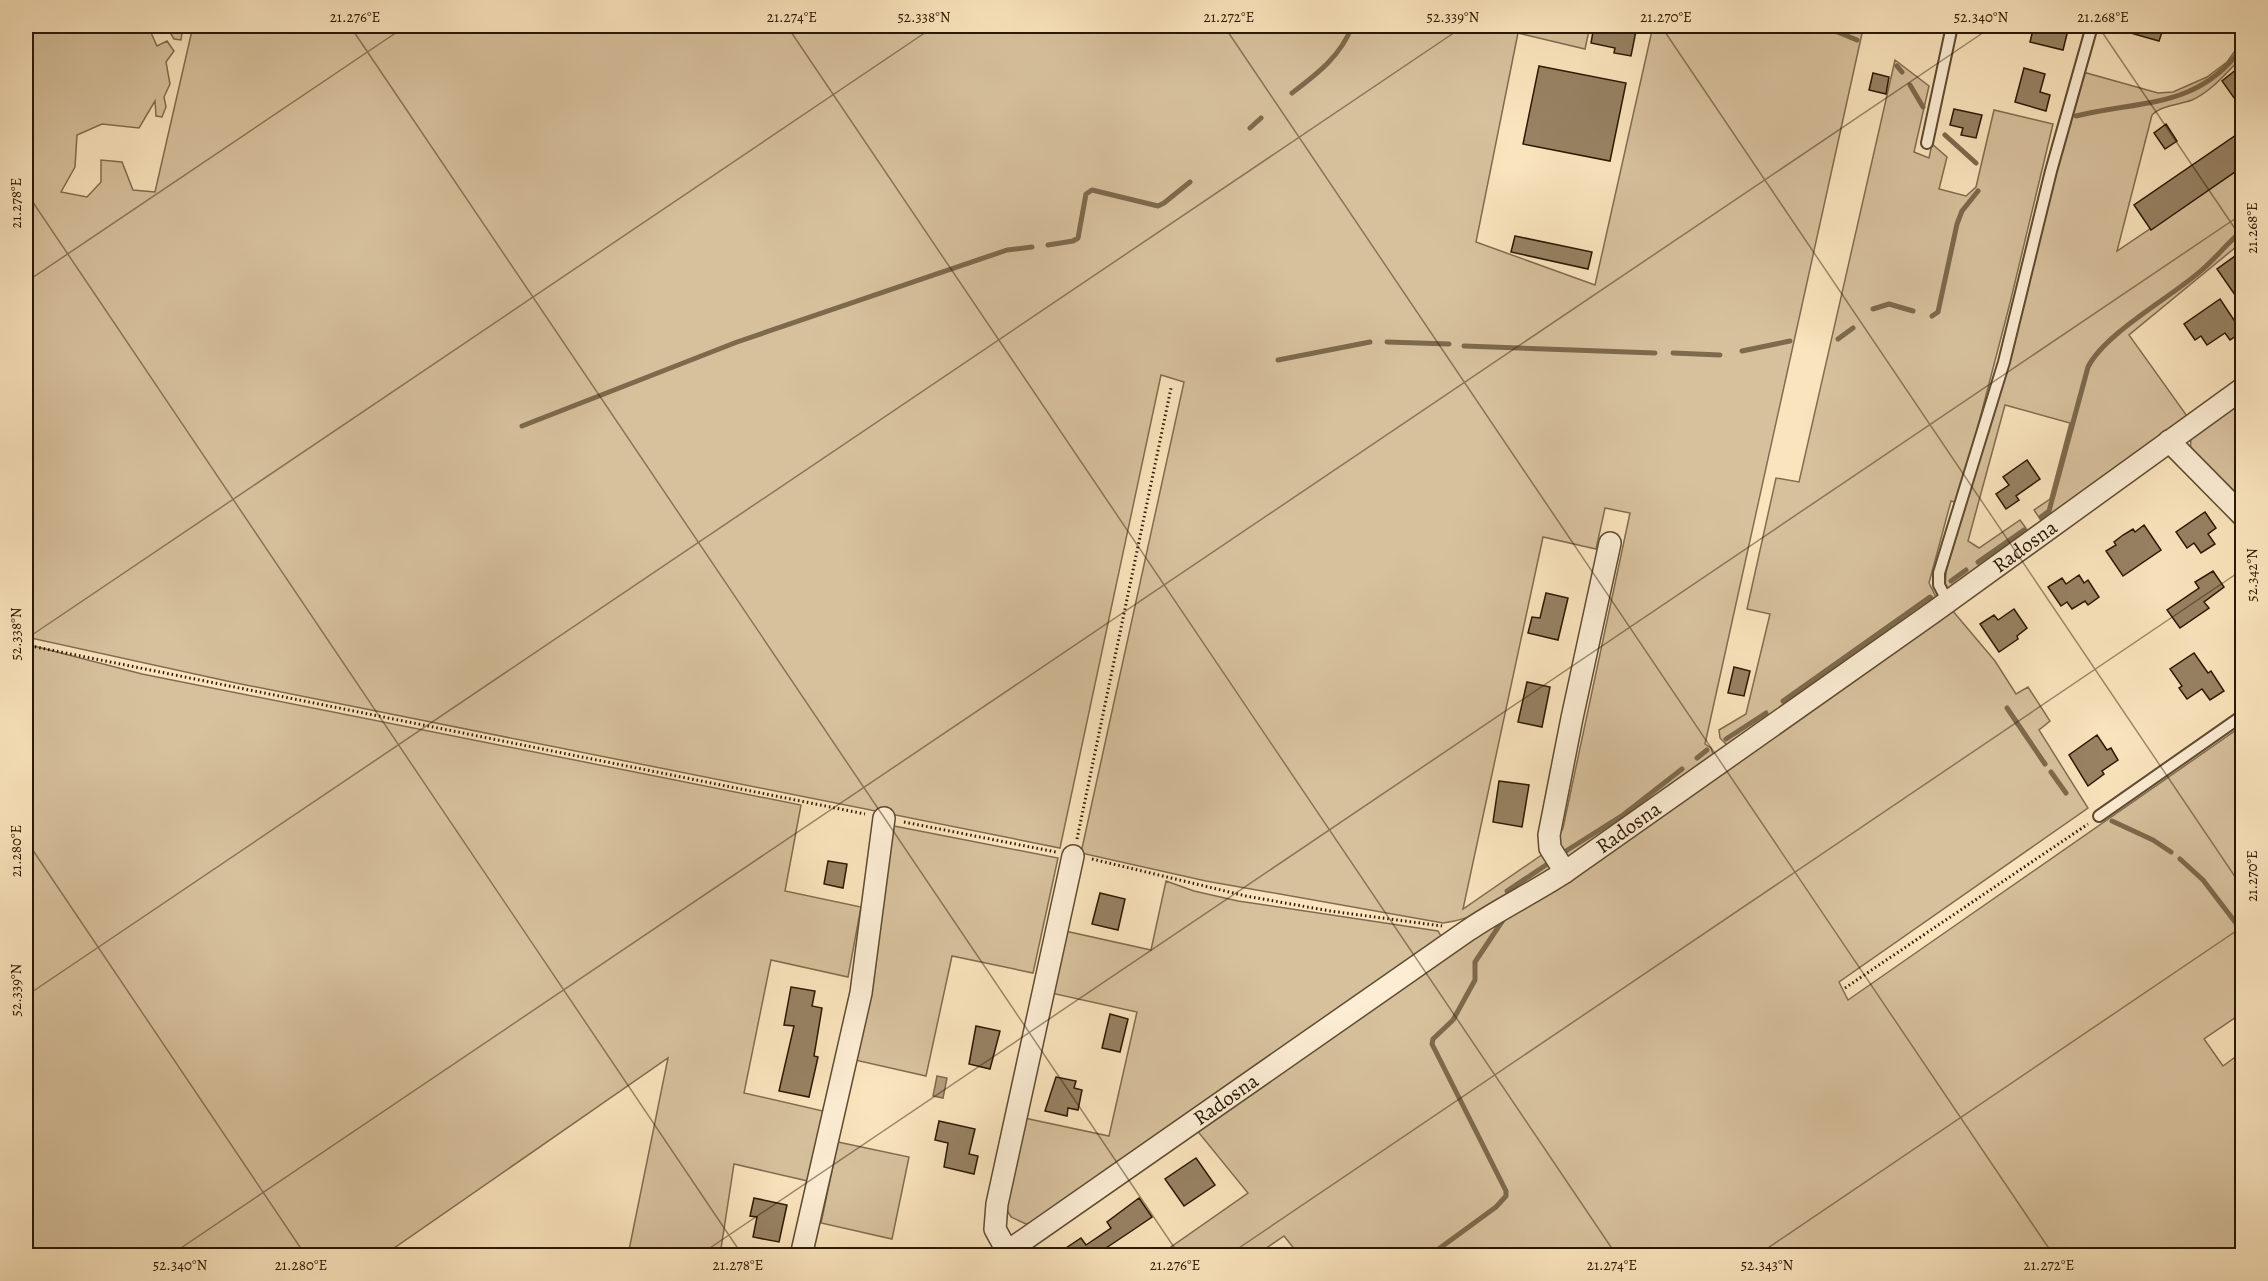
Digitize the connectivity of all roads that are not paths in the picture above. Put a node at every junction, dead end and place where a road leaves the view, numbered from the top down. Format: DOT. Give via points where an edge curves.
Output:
graph roads {
  1 [pos="1952,26"];
  2 [pos="2092,26"];
  3 [pos="1927,143"];
  4 [pos="2242,389"];
  5 [pos="2169,441"];
  6 [pos="2242,515"];
  7 [pos="1610,543"];
  8 [pos="1948,602"];
  9 [pos="2242,716"];
  10 [pos="2099,816"];
  11 [pos="884,818"];
  12 [pos="1073,856"];
  13 [pos="1565,872"];
  14 [pos="1004,1253"];
  15 [pos="801,1256"];
  1 -- 3 [label="lane"];
  2 -- 8 [label="lane" via="2004,362 1940,573 1939,585"];
  4 -- 5 [label="street, Radosna"];
  5 -- 6 [label="street"];
  5 -- 8 [label="street, Radosna"];
  7 -- 13 [label="street" via="1550,827 1550,848"];
  8 -- 13 [label="street, Radosna"];
  9 -- 10 [label="lane"];
  11 -- 15 [label="street" via="861,993"];
  12 -- 14 [label="street, Radosna" via="997,1204 995,1229"];
  13 -- 14 [label="street, Radosna" via="1467,931"];
}
